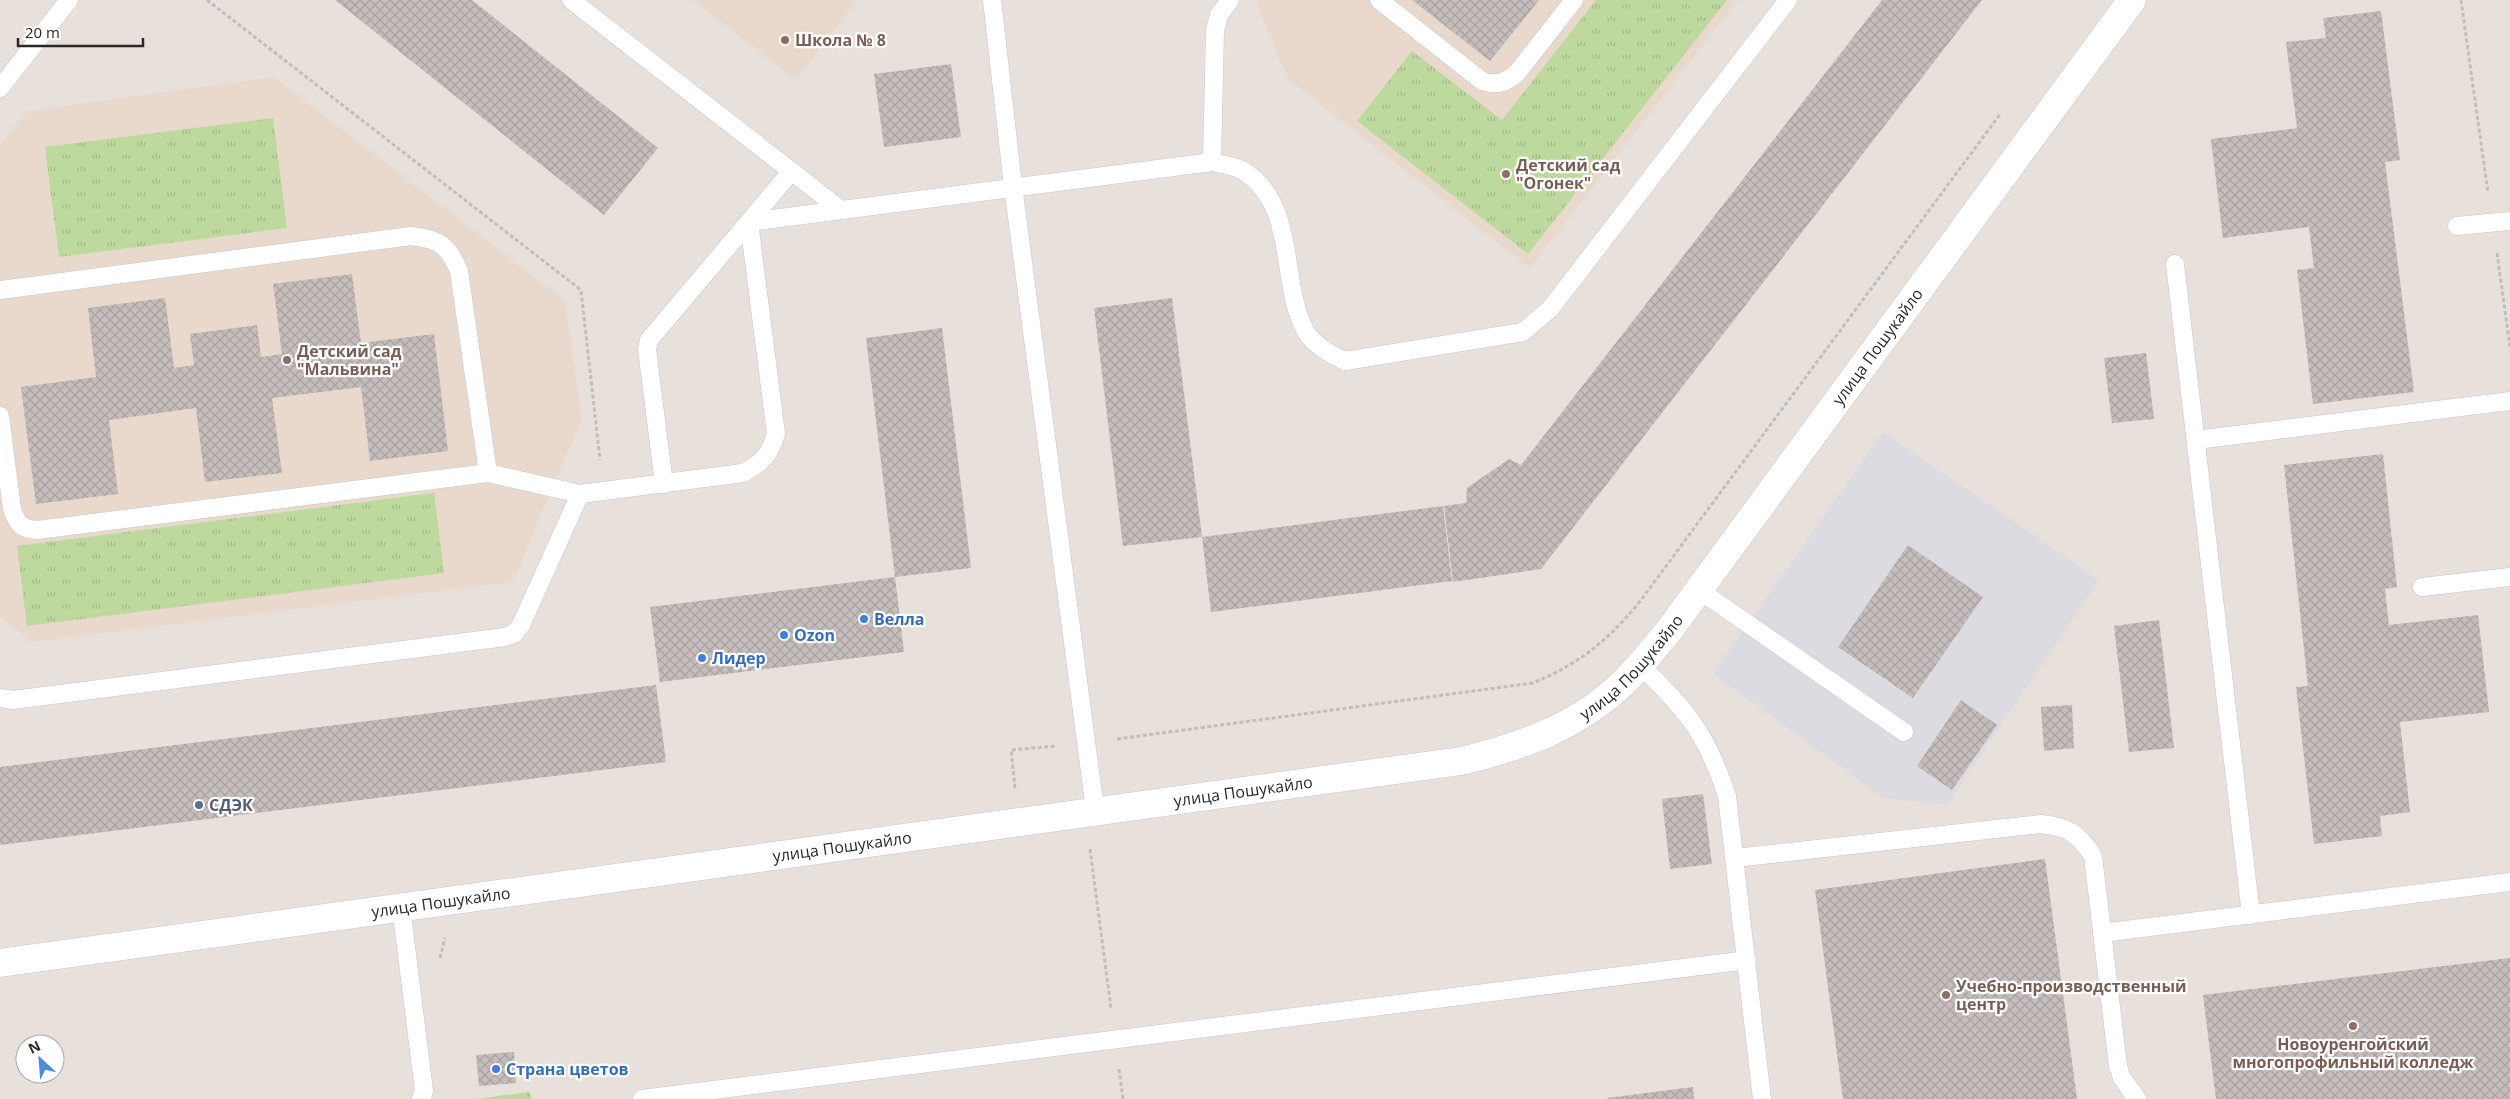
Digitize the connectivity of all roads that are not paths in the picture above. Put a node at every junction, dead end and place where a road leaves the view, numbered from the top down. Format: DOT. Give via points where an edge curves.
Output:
graph roads {
  1 [pos="69,0"];
  2 [pos="571,0"];
  3 [pos="992,0"];
  4 [pos="1230,0"];
  5 [pos="1379,0"];
  6 [pos="1574,0"];
  7 [pos="1788,0"];
  8 [pos="2132,0"];
  9 [pos="0,88"];
  10 [pos="1212,162"];
  11 [pos="791,172"];
  12 [pos="1013,186"];
  13 [pos="840,209"];
  14 [pos="749,222"];
  15 [pos="2501,222"];
  16 [pos="2457,226"];
  17 [pos="2175,264"];
  18 [pos="0,290"];
  19 [pos="2510,401"];
  20 [pos="0,416"];
  21 [pos="2196,440"];
  22 [pos="488,473"];
  23 [pos="664,484"];
  24 [pos="580,494"];
  25 [pos="2510,577"];
  26 [pos="2422,587"];
  27 [pos="1699,590"];
  28 [pos="1640,664"];
  29 [pos="0,698"];
  30 [pos="1904,732"];
  31 [pos="1095,810"];
  32 [pos="1735,858"];
  33 [pos="2510,882"];
  34 [pos="401,907"];
  35 [pos="2251,915"];
  36 [pos="2102,933"];
  37 [pos="1747,960"];
  38 [pos="0,963"];
  39 [pos="421,1099"];
  40 [pos="642,1099"];
  41 [pos="1762,1099"];
  42 [pos="2136,1099"];
  1 -- 9 [label="lane"];
  2 -- 11 [label="lane"];
  3 -- 12 [label="lane"];
  4 -- 10 [label="lane" via="1219,15 1215,31"];
  5 -- 6 [label="lane" via="1482,81 1493,84 1507,81 1517,73"];
  7 -- 10 [label="lane" via="1550,309 1523,332 1345,361 1326,352 1307,333 1295,306 1281,224 1268,195 1241,170"];
  8 -- 27 [label="street, улица Пошукайло"];
  10 -- 12 [label="lane"];
  11 -- 13 [label="lane"];
  11 -- 14 [label="lane"];
  12 -- 13 [label="lane"];
  12 -- 31 [label="lane"];
  13 -- 14 [label="lane"];
  14 -- 23 [label="lane" via="649,340 647,349"];
  14 -- 23 [label="lane" via="776,434 771,449 760,463 743,472"];
  15 -- 16 [label="lane"];
  17 -- 21 [label="lane"];
  18 -- 22 [label="lane" via="411,236 429,238 452,254 459,271"];
  19 -- 21 [label="lane"];
  20 -- 22 [label="lane" via="12,509 16,522 24,529 37,530"];
  21 -- 35 [label="lane"];
  22 -- 24 [label="lane"];
  23 -- 24 [label="lane"];
  24 -- 29 [label="lane" via="521,625 514,634 505,638 13,700"];
  25 -- 26 [label="lane"];
  27 -- 28 [label="street, улица Пошукайло"];
  27 -- 30 [label="lane"];
  28 -- 31 [label="street, улица Пошукайло" via="1607,696 1572,721 1504,751 1461,761"];
  28 -- 32 [label="lane" via="1686,712 1705,739 1727,796"];
  31 -- 34 [label="street, улица Пошукайло"];
  32 -- 36 [label="lane" via="2041,824 2064,827 2083,841 2093,856"];
  32 -- 37 [label="lane"];
  33 -- 35 [label="lane"];
  34 -- 38 [label="street, улица Пошукайло"];
  34 -- 39 [label="lane" via="424,1091"];
  35 -- 36 [label="lane"];
  36 -- 42 [label="lane" via="2118,1066"];
  37 -- 40 [label="lane"];
  37 -- 41 [label="lane"];
}
